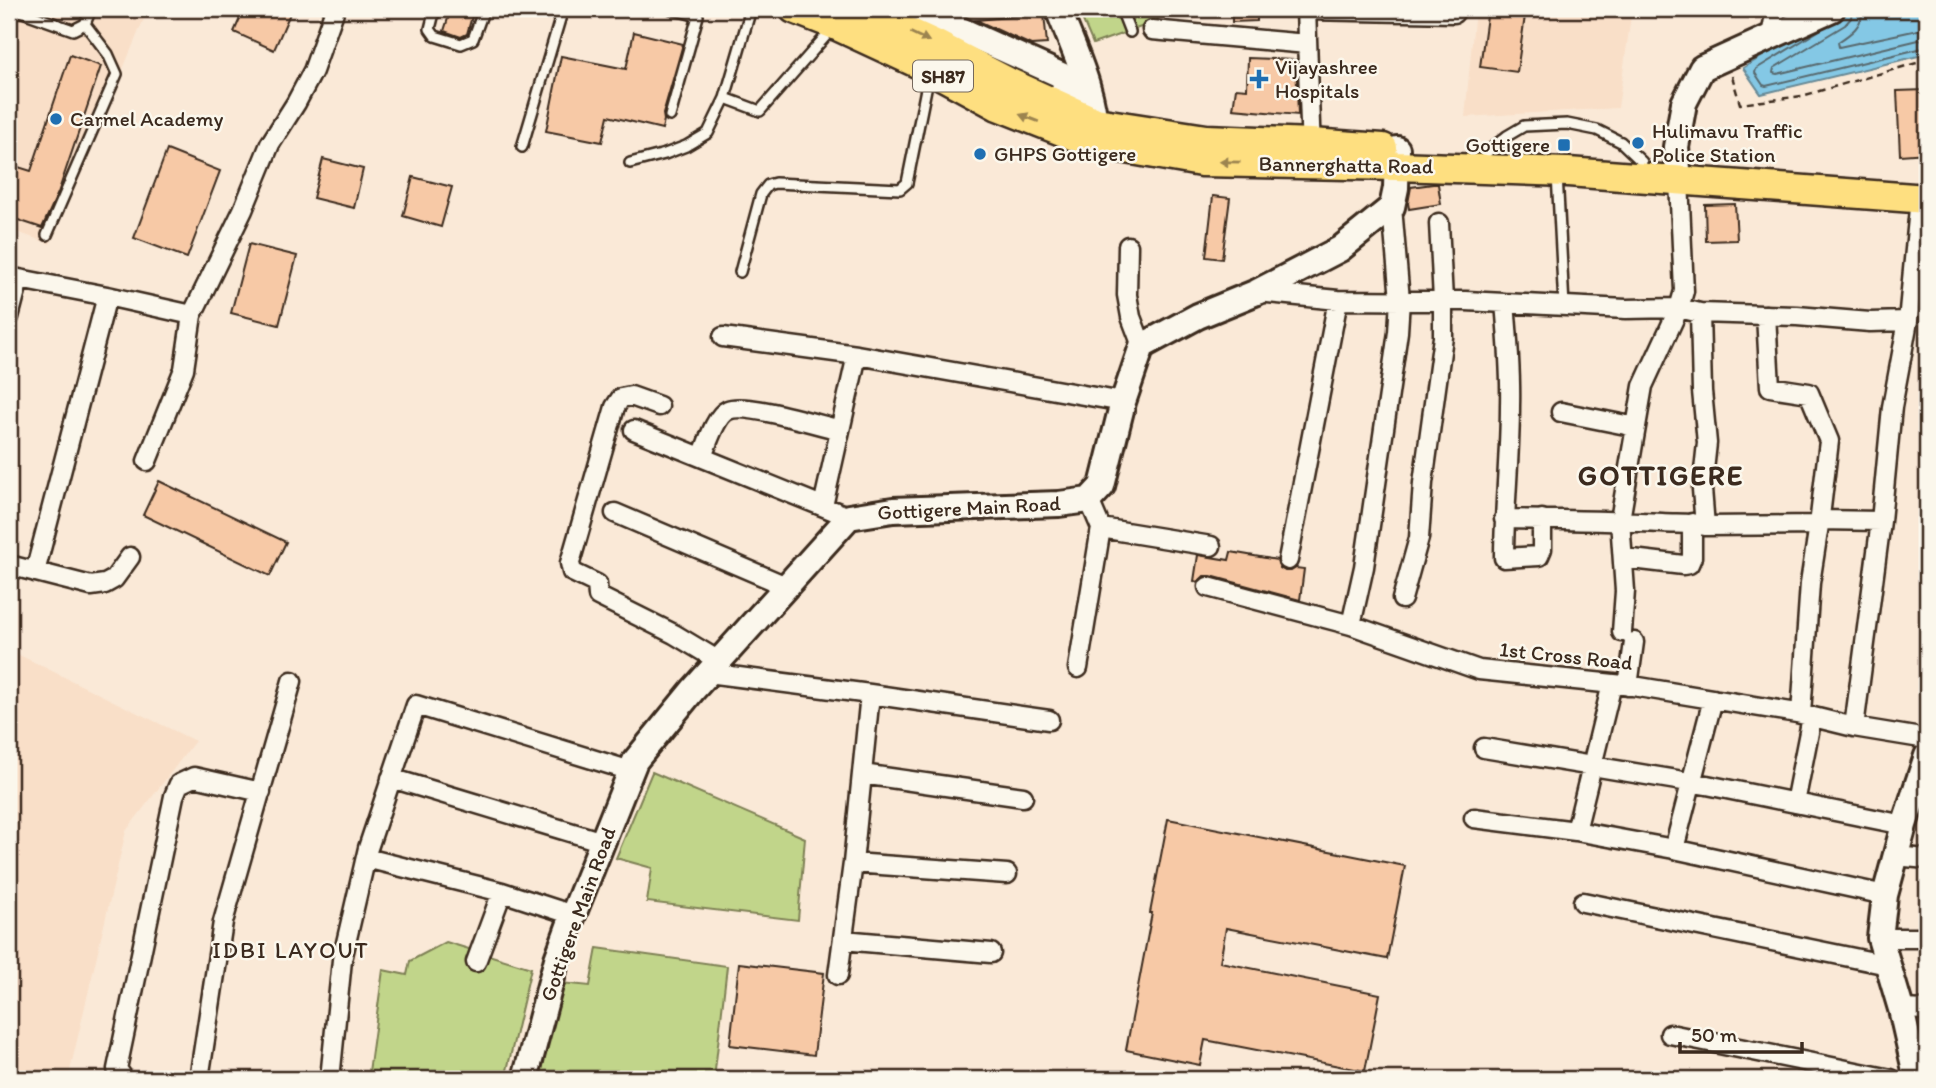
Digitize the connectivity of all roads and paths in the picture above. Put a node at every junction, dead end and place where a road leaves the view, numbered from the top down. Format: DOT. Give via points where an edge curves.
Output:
graph roads {
  1 [pos="14,9"];
  2 [pos="90,9"];
  3 [pos="335,9"];
  4 [pos="435,9"];
  5 [pos="484,9"];
  6 [pos="563,9"];
  7 [pos="671,9"];
  8 [pos="751,9"];
  9 [pos="794,9"];
  10 [pos="914,9"];
  11 [pos="1088,9"];
  12 [pos="1121,9"];
  13 [pos="1776,9"];
  14 [pos="1832,9"];
  15 [pos="1306,10"];
  16 [pos="699,12"];
  17 [pos="1454,13"];
  18 [pos="1060,14"];
  19 [pos="846,17"];
  20 [pos="85,24"];
  21 [pos="1152,30"];
  22 [pos="1130,32"];
  23 [pos="1771,36"];
  24 [pos="1307,44"];
  25 [pos="1728,55"];
  26 [pos="1927,60"];
  27 [pos="930,69"];
  28 [pos="724,98"];
  29 [pos="1070,110"];
  30 [pos="670,116"];
  31 [pos="1094,132"];
  32 [pos="522,147"];
  33 [pos="1311,153"];
  34 [pos="1397,157"];
  35 [pos="630,163"];
  36 [pos="1557,172"];
  37 [pos="1678,173"];
  38 [pos="1925,192"];
  39 [pos="1392,206"];
  40 [pos="1438,223"];
  41 [pos="47,235"];
  42 [pos="1128,246"];
  43 [pos="740,272"];
  44 [pos="14,278"];
  45 [pos="1257,292"];
  46 [pos="107,296"];
  47 [pos="1338,300"];
  48 [pos="1400,300"];
  49 [pos="1443,300"];
  50 [pos="1505,303"];
  51 [pos="1564,306"];
  52 [pos="1679,308"];
  53 [pos="1700,313"];
  54 [pos="192,315"];
  55 [pos="1766,315"];
  56 [pos="9,317"];
  57 [pos="1908,321"];
  58 [pos="723,337"];
  59 [pos="1142,346"];
  60 [pos="857,355"];
  61 [pos="1123,402"];
  62 [pos="659,406"];
  63 [pos="1561,412"];
  64 [pos="1636,427"];
  65 [pos="634,430"];
  66 [pos="840,430"];
  67 [pos="702,457"];
  68 [pos="147,461"];
  69 [pos="1089,500"];
  70 [pos="823,506"];
  71 [pos="615,513"];
  72 [pos="849,517"];
  73 [pos="1504,519"];
  74 [pos="1542,519"];
  75 [pos="1620,520"];
  76 [pos="1881,521"];
  77 [pos="1819,522"];
  78 [pos="1698,524"];
  79 [pos="1101,528"];
  80 [pos="1211,546"];
  81 [pos="130,557"];
  82 [pos="1624,558"];
  83 [pos="1288,560"];
  84 [pos="9,565"];
  85 [pos="35,572"];
  86 [pos="786,586"];
  87 [pos="1208,587"];
  88 [pos="1402,599"];
  89 [pos="1351,625"];
  90 [pos="713,667"];
  91 [pos="1078,668"];
  92 [pos="292,681"];
  93 [pos="1620,685"];
  94 [pos="870,694"];
  95 [pos="1713,699"];
  96 [pos="1807,715"];
  97 [pos="1049,720"];
  98 [pos="1854,727"];
  99 [pos="1927,739"];
  100 [pos="1484,748"];
  101 [pos="1927,756"];
  102 [pos="1592,766"];
  103 [pos="631,771"];
  104 [pos="862,774"];
  105 [pos="391,778"];
  106 [pos="1692,782"];
  107 [pos="1922,789"];
  108 [pos="261,792"];
  109 [pos="1023,797"];
  110 [pos="1795,803"];
  111 [pos="1474,818"];
  112 [pos="1904,825"];
  113 [pos="1576,831"];
  114 [pos="603,842"];
  115 [pos="1674,849"];
  116 [pos="1895,856"];
  117 [pos="366,858"];
  118 [pos="1927,859"];
  119 [pos="853,863"];
  120 [pos="1007,874"];
  121 [pos="502,892"];
  122 [pos="1885,895"];
  123 [pos="1583,902"];
  124 [pos="573,915"];
  125 [pos="1881,938"];
  126 [pos="1927,938"];
  127 [pos="843,940"];
  128 [pos="991,953"];
  129 [pos="476,962"];
  130 [pos="1888,965"];
  131 [pos="838,975"];
  132 [pos="1901,1009"];
  133 [pos="1927,1010"];
  134 [pos="1670,1034"];
  135 [pos="1919,1070"];
  136 [pos="124,1079"];
  137 [pos="199,1079"];
  138 [pos="330,1079"];
  139 [pos="525,1079"];
  140 [pos="1891,1079"];
  1 -- 20 [label="lane" via="73,30"];
  2 -- 20 [label="lane"];
  3 -- 54 [label="street" via="313,71 270,144"];
  4 -- 5 [label="lane" via="430,29 435,36 461,44 473,39"];
  6 -- 32 [label="lane"];
  7 -- 16 [label="lane"];
  8 -- 28 [label="lane"];
  9 -- 19 [label="main road, Bannerghatta Road / SH87"];
  10 -- 29 [label="street" via="1063,76"];
  11 -- 18 [label="lane"];
  12 -- 22 [label="lane"];
  13 -- 23 [label="street"];
  14 -- 23 [label="street"];
  15 -- 17 [label="street"];
  15 -- 24 [label="street"];
  16 -- 30 [label="lane"];
  18 -- 31 [label="street" via="1083,72"];
  19 -- 27 [label="main road, Bannerghatta Road / SH87"];
  19 -- 28 [label="lane" via="760,111"];
  19 -- 29 [label="main road, one-way" via="935,44"];
  20 -- 41 [label="lane" via="108,53 117,74"];
  21 -- 24 [label="street"];
  23 -- 25 [label="street"];
  24 -- 33 [label="street"];
  25 -- 26 [label="path" via="1740,104 1802,96"];
  25 -- 37 [label="street" via="1702,68 1684,103 1676,147"];
  31 -- 27 [label="main road, Bannerghatta Road / SH87, one-way" via="998,106"];
  27 -- 43 [label="lane" via="908,183 900,189 768,185 761,194"];
  28 -- 35 [label="lane" via="708,133 676,150"];
  29 -- 31 [label="main road"];
  31 -- 33 [label="main road, Bannerghatta Road / SH87" via="1202,162"];
  33 -- 34 [label="main road, Bannerghatta Road / SH87"];
  34 -- 36 [label="main road, Bannerghatta Road / SH87"];
  34 -- 37 [label="main road, Bannerghatta Road / SH87" via="1486,153 1642,162"];
  34 -- 39 [label="street"];
  36 -- 37 [label="main road, Bannerghatta Road / SH87"];
  36 -- 51 [label="lane"];
  37 -- 38 [label="main road, Bannerghatta Road / SH87"];
  37 -- 52 [label="street" via="1684,291"];
  38 -- 57 [label="street"];
  39 -- 45 [label="street" via="1340,249"];
  39 -- 48 [label="street"];
  40 -- 49 [label="street"];
  42 -- 59 [label="street" via="1126,295"];
  44 -- 46 [label="street"];
  44 -- 56 [label="street"];
  45 -- 47 [label="street"];
  45 -- 59 [label="street"];
  46 -- 54 [label="street"];
  46 -- 85 [label="street"];
  47 -- 48 [label="street"];
  47 -- 83 [label="street"];
  48 -- 49 [label="street"];
  48 -- 89 [label="street" via="1368,542"];
  49 -- 50 [label="street"];
  49 -- 88 [label="street" via="1443,337 1419,538"];
  50 -- 51 [label="street"];
  50 -- 73 [label="street" via="1510,406"];
  51 -- 52 [label="street"];
  52 -- 53 [label="street"];
  52 -- 64 [label="street" via="1643,386"];
  53 -- 55 [label="street"];
  53 -- 78 [label="street" via="1707,443"];
  54 -- 68 [label="street" via="184,369"];
  55 -- 57 [label="street"];
  55 -- 77 [label="street" via="1770,387 1810,393 1829,442"];
  57 -- 76 [label="street" via="1892,407"];
  58 -- 60 [label="street"];
  59 -- 61 [label="street, Gottigere Main Road"];
  60 -- 61 [label="street"];
  60 -- 66 [label="street"];
  61 -- 69 [label="street, Gottigere Main Road" via="1102,486"];
  62 -- 90 [label="street" via="631,397 621,398 615,407 570,563 572,572 597,584 598,596 674,634"];
  63 -- 64 [label="street"];
  64 -- 75 [label="street"];
  65 -- 67 [label="street"];
  66 -- 67 [label="street" via="763,411 727,410"];
  66 -- 70 [label="street"];
  67 -- 70 [label="street"];
  69 -- 72 [label="street, Gottigere Main Road" via="893,510"];
  69 -- 79 [label="street"];
  70 -- 72 [label="street"];
  71 -- 86 [label="street"];
  72 -- 86 [label="street, Gottigere Main Road"];
  73 -- 74 [label="street"];
  73 -- 74 [label="street" via="1504,558 1539,556"];
  74 -- 75 [label="street"];
  75 -- 78 [label="street"];
  75 -- 82 [label="street"];
  76 -- 77 [label="street"];
  76 -- 98 [label="street"];
  77 -- 78 [label="street"];
  77 -- 96 [label="street" via="1810,583"];
  78 -- 82 [label="street" via="1689,564"];
  79 -- 80 [label="street"];
  79 -- 91 [label="street"];
  81 -- 85 [label="street" via="105,584 91,586"];
  82 -- 93 [label="street" via="1628,637"];
  84 -- 85 [label="street"];
  86 -- 90 [label="street, Gottigere Main Road"];
  87 -- 89 [label="street, 1st Cross Road"];
  89 -- 93 [label="street, 1st Cross Road" via="1479,670"];
  90 -- 94 [label="street"];
  90 -- 103 [label="street, Gottigere Main Road"];
  92 -- 108 [label="street"];
  93 -- 95 [label="street, 1st Cross Road"];
  93 -- 102 [label="street"];
  94 -- 97 [label="street"];
  94 -- 104 [label="street"];
  95 -- 96 [label="street, 1st Cross Road"];
  95 -- 106 [label="street"];
  96 -- 98 [label="street, 1st Cross Road"];
  96 -- 110 [label="street"];
  98 -- 99 [label="street, 1st Cross Road"];
  100 -- 102 [label="street"];
  101 -- 107 [label="street"];
  102 -- 106 [label="street"];
  102 -- 113 [label="street"];
  103 -- 105 [label="street" via="416,705"];
  103 -- 114 [label="street, Gottigere Main Road"];
  104 -- 109 [label="street"];
  104 -- 119 [label="street"];
  105 -- 114 [label="street"];
  105 -- 117 [label="street"];
  106 -- 110 [label="street"];
  106 -- 115 [label="street"];
  107 -- 112 [label="street"];
  108 -- 136 [label="street" via="194,777 179,784 117,1069"];
  108 -- 137 [label="street" via="223,922"];
  110 -- 112 [label="street"];
  111 -- 113 [label="street"];
  112 -- 116 [label="street"];
  113 -- 115 [label="street"];
  114 -- 124 [label="street, Gottigere Main Road"];
  115 -- 122 [label="street"];
  116 -- 118 [label="street"];
  116 -- 122 [label="street"];
  117 -- 121 [label="street"];
  117 -- 138 [label="street" via="342,960"];
  119 -- 120 [label="street"];
  119 -- 127 [label="street"];
  121 -- 124 [label="street"];
  121 -- 129 [label="street"];
  122 -- 125 [label="street"];
  123 -- 130 [label="street"];
  124 -- 139 [label="street, Gottigere Main Road"];
  125 -- 126 [label="street"];
  125 -- 130 [label="street"];
  127 -- 128 [label="street"];
  127 -- 131 [label="street"];
  130 -- 132 [label="street"];
  132 -- 133 [label="street"];
  132 -- 135 [label="street"];
  134 -- 140 [label="street"];
}
